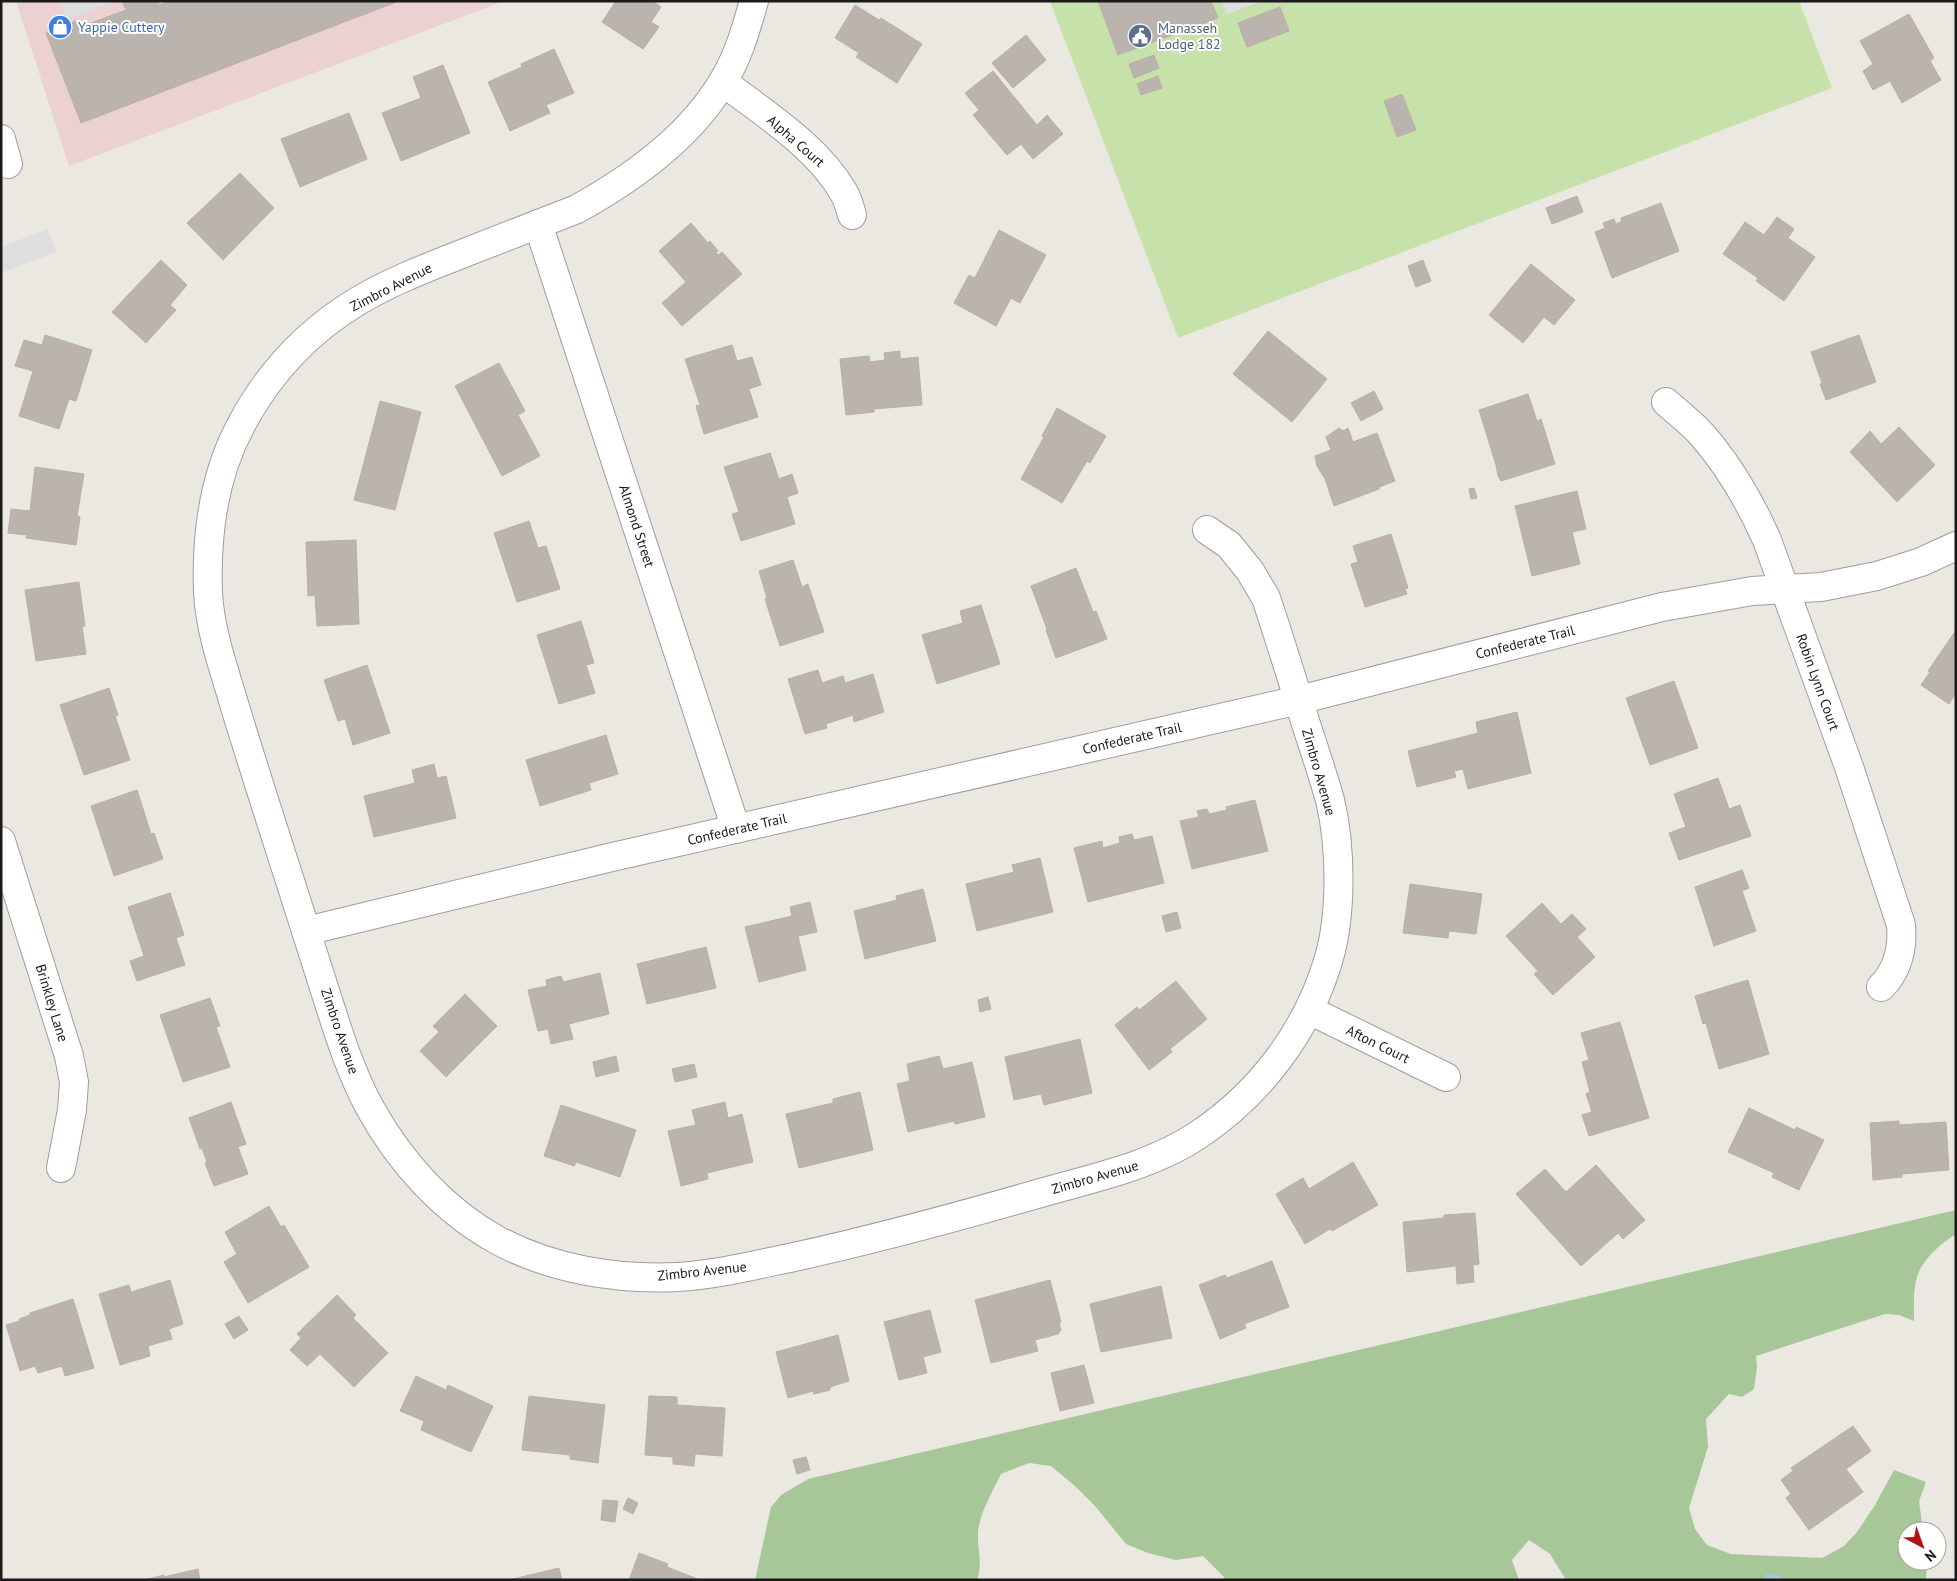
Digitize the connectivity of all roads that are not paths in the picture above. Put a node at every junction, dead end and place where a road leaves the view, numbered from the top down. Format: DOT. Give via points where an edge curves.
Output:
graph roads {
  1 [pos="754,1"];
  2 [pos="723,82"];
  3 [pos="852,215"];
  4 [pos="538,224"];
  5 [pos="1666,402"];
  6 [pos="1207,530"];
  7 [pos="1956,546"];
  8 [pos="1785,591"];
  9 [pos="1298,700"];
  10 [pos="736,829"];
  11 [pos="1,841"];
  12 [pos="306,931"];
  13 [pos="1881,987"];
  14 [pos="1309,1010"];
  15 [pos="1446,1078"];
  16 [pos="61,1168"];
  1 -- 2 [label="street, Zimbro Avenue" via="743,39"];
  2 -- 3 [label="street, Alpha Court" via="786,129 828,169 845,195"];
  2 -- 4 [label="street, Zimbro Avenue" via="679,137 629,178 577,209"];
  4 -- 10 [label="street, Almond Street"];
  4 -- 12 [label="street, Zimbro Avenue" via="397,281 357,301 317,331 281,364 257,397 237,430 219,480 210,531 208,594 213,635"];
  5 -- 8 [label="street, Robin Lynn Court" via="1702,434 1732,472 1755,513"];
  6 -- 9 [label="street, Zimbro Avenue" via="1229,545 1266,598"];
  7 -- 8 [label="street, Confederate Trail" via="1921,562 1877,576"];
  8 -- 9 [label="street, Confederate Trail" via="1752,591 1662,607"];
  8 -- 13 [label="street, Robin Lynn Court" via="1849,767 1901,925 1898,963"];
  9 -- 10 [label="street, Confederate Trail"];
  9 -- 14 [label="street, Zimbro Avenue" via="1331,805 1338,864 1337,922 1329,960"];
  10 -- 12 [label="street, Confederate Trail"];
  11 -- 16 [label="street, Brinkley Lane" via="69,1056 74,1082"];
  12 -- 14 [label="street, Zimbro Avenue" via="347,1059 370,1108 398,1153 434,1193 465,1219 498,1240 533,1256 578,1270 627,1276 677,1277 722,1272 830,1249 930,1225 1154,1159 1197,1136 1236,1106 1270,1071"];
  14 -- 15 [label="street, Afton Court"];
}
